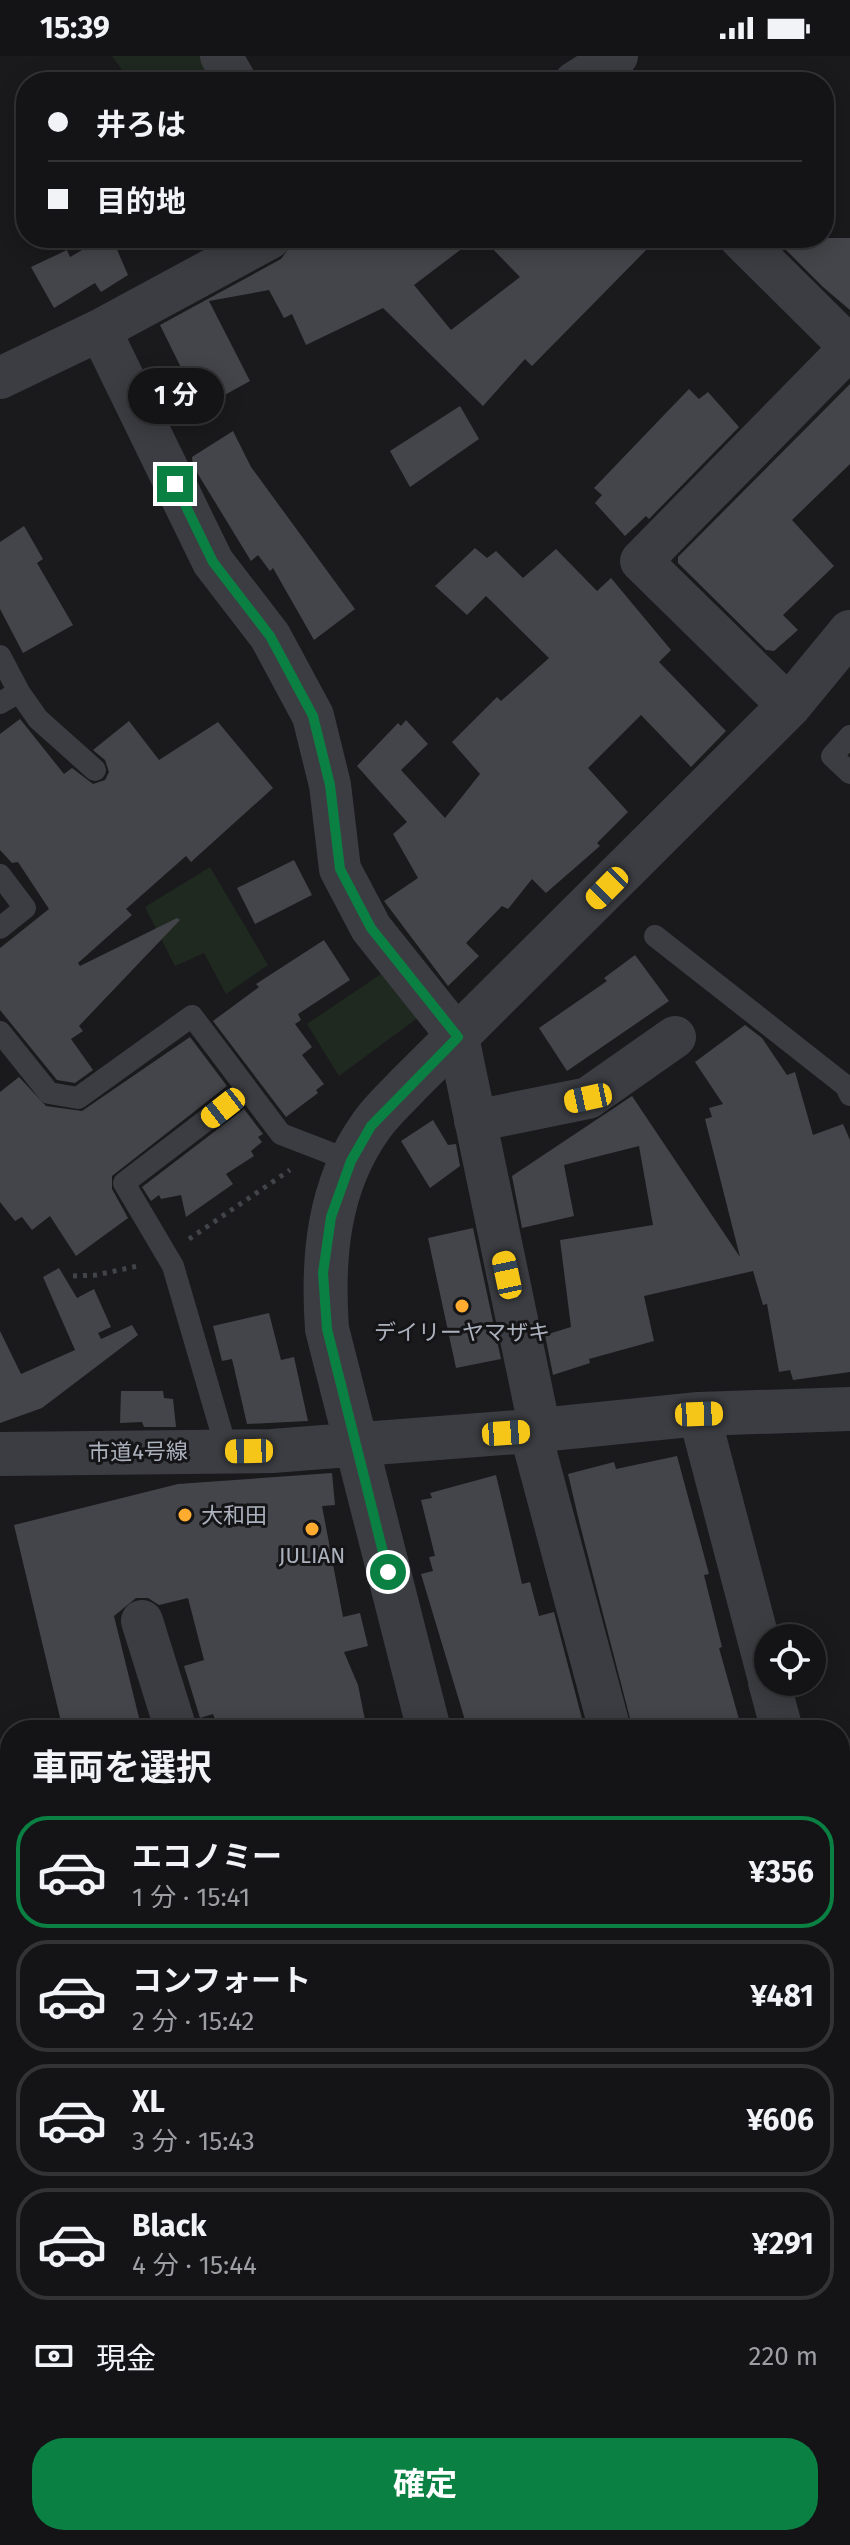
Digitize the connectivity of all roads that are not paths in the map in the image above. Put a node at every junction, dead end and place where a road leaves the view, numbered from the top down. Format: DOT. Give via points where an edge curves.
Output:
graph roads {
  1 [pos="617,56"];
  2 [pos="593,72"];
  3 [pos="252,248"];
  4 [pos="750,248"];
  5 [pos="100,330"];
  6 [pos="850,347"];
  7 [pos="0,378"];
  8 [pos="850,632"];
  9 [pos="0,656"];
  10 [pos="9,698"];
  11 [pos="789,706"];
  12 [pos="850,736"];
  13 [pos="95,770"];
  14 [pos="850,773"];
  15 [pos="0,875"];
  16 [pos="0,928"];
  17 [pos="655,936"];
  18 [pos="0,1032"];
  19 [pos="458,1037"];
  20 [pos="675,1037"];
  21 [pos="247,1089"];
  22 [pos="850,1095"];
  23 [pos="475,1121"];
  24 [pos="351,1161"];
  25 [pos="847,1406"];
  26 [pos="699,1414"];
  27 [pos="535,1430"];
  28 [pos="358,1445"];
  29 [pos="227,1451"];
  30 [pos="0,1454"];
  31 [pos="142,1621"];
  32 [pos="754,1624"];
  33 [pos="773,1696"];
  34 [pos="173,1720"];
  35 [pos="427,1720"];
  36 [pos="608,1720"];
  37 [pos="779,1720"];
  1 -- 2 [label="street"];
  3 -- 5 [label="street"];
  4 -- 6 [label="street"];
  5 -- 7 [label="street"];
  5 -- 19 [label="street" via="213,562 270,636 313,716 330,785 340,869 371,928"];
  6 -- 11 [label="street" via="641,561"];
  8 -- 11 [label="street"];
  9 -- 10 [label="lane"];
  10 -- 13 [label="lane"];
  11 -- 19 [label="street"];
  12 -- 14 [label="lane" via="832,756"];
  15 -- 16 [label="lane" via="25,908"];
  17 -- 22 [label="lane" via="846,1086"];
  18 -- 21 [label="lane" via="49,1093 78,1098 192,1016"];
  19 -- 23 [label="street"];
  19 -- 24 [label="street" via="371,1126"];
  20 -- 23 [label="street" via="588,1098"];
  21 -- 24 [label="lane" via="281,1134"];
  21 -- 29 [label="lane" via="124,1183 173,1266"];
  23 -- 27 [label="street"];
  24 -- 28 [label="street" via="331,1217 323,1273 327,1329"];
  25 -- 26 [label="street, 市道4号線"];
  26 -- 27 [label="street, 市道4号線"];
  26 -- 32 [label="street"];
  27 -- 28 [label="street, 市道4号線"];
  27 -- 36 [label="street"];
  28 -- 29 [label="street, 市道4号線"];
  28 -- 35 [label="street"];
  29 -- 30 [label="street, 市道4号線"];
  31 -- 34 [label="street"];
  33 -- 37 [label="street"];
}
